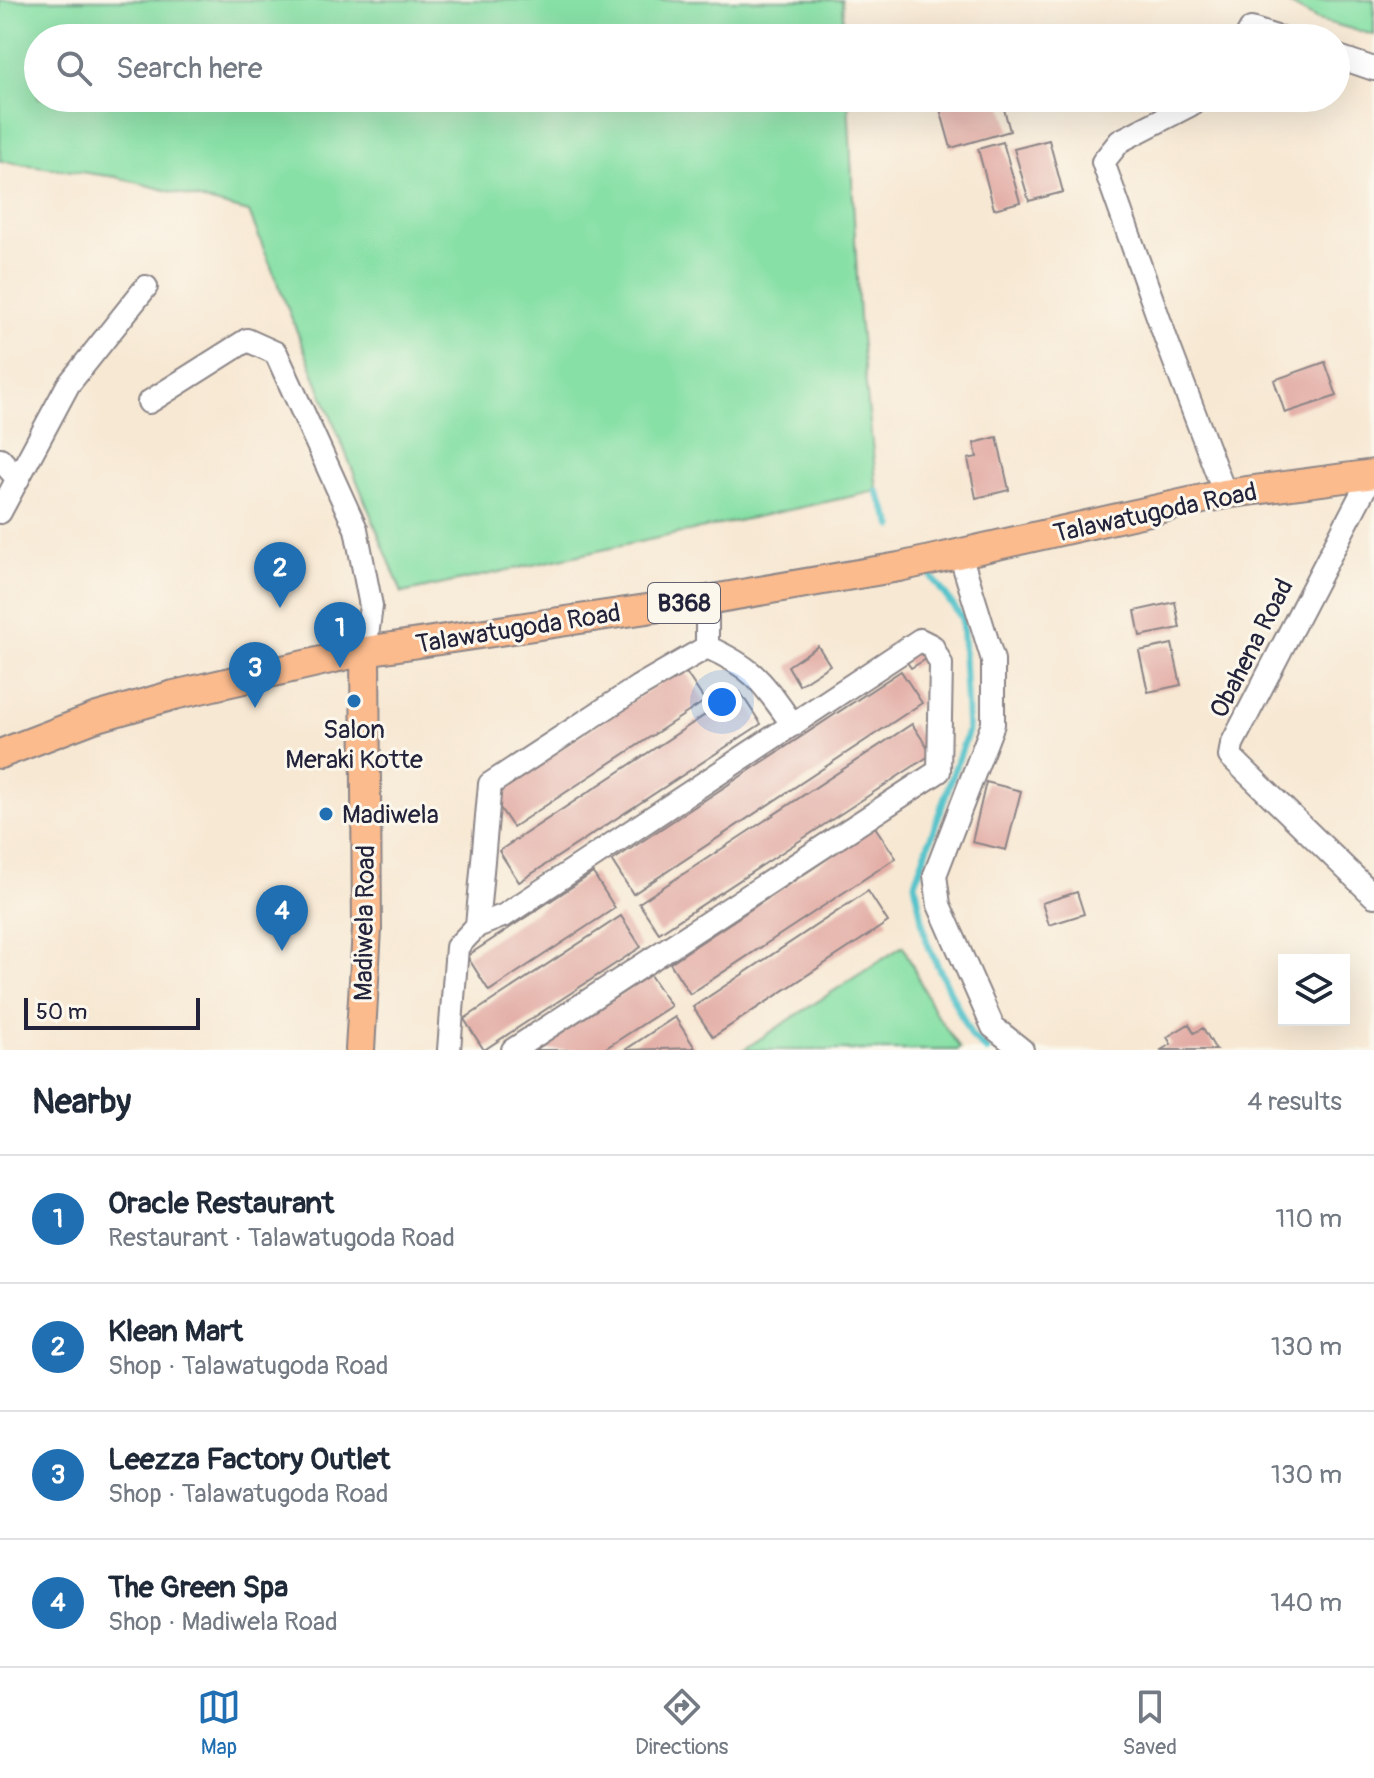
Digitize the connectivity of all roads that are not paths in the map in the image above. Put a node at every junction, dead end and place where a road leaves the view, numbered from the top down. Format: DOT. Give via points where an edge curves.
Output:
graph roads {
  1 [pos="1350,61"];
  2 [pos="1374,69"];
  3 [pos="1176,112"];
  4 [pos="146,287"];
  5 [pos="149,402"];
  6 [pos="0,459"];
  7 [pos="1373,474"];
  8 [pos="18,479"];
  9 [pos="1225,494"];
  10 [pos="0,512"];
  11 [pos="960,554"];
  12 [pos="707,600"];
  13 [pos="707,647"];
  14 [pos="365,651"];
  15 [pos="793,725"];
  16 [pos="0,754"];
  17 [pos="1374,896"];
  18 [pos="477,926"];
  19 [pos="360,1050"];
  20 [pos="449,1050"];
  21 [pos="513,1050"];
  22 [pos="1022,1050"];
  1 -- 2 [label="street"];
  3 -- 9 [label="street" via="1120,141 1103,162"];
  4 -- 8 [label="street" via="68,385"];
  5 -- 14 [label="street" via="247,340 276,353 356,529 371,606"];
  6 -- 8 [label="street"];
  7 -- 9 [label="main road, Talawatugoda Road / B368"];
  7 -- 17 [label="street, Obahena Road" via="1230,756"];
  8 -- 10 [label="street"];
  9 -- 11 [label="main road, Talawatugoda Road / B368"];
  11 -- 12 [label="main road, Talawatugoda Road / B368"];
  11 -- 22 [label="street" via="993,660 993,724 935,875 939,905 993,1027"];
  12 -- 13 [label="street"];
  12 -- 14 [label="main road, Talawatugoda Road / B368"];
  13 -- 15 [label="street" via="759,677"];
  13 -- 18 [label="street" via="490,784"];
  14 -- 16 [label="main road, Talawatugoda Road / B368" via="174,695"];
  14 -- 19 [label="main road, Madiwela Road" via="367,929"];
  15 -- 18 [label="street" via="505,915"];
  15 -- 21 [label="street" via="920,640 932,646 941,664 939,771"];
  18 -- 20 [label="street" via="457,947"];
}
